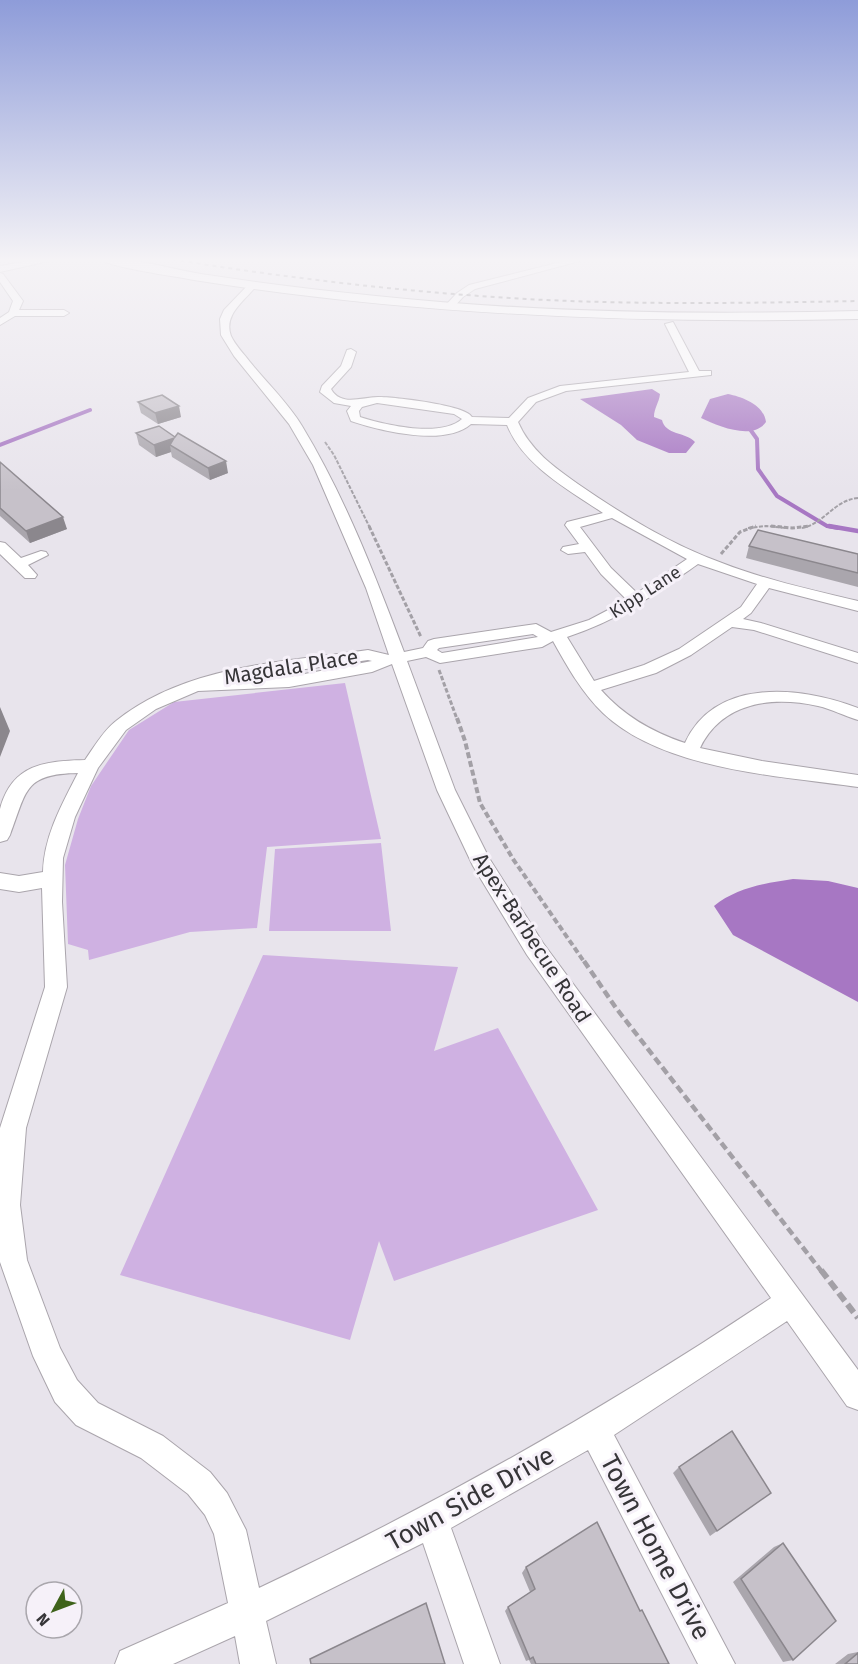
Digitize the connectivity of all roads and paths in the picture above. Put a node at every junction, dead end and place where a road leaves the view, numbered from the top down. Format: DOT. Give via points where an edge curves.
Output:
graph roads {
  1 [pos="226,336"];
  2 [pos="677,336"];
  3 [pos="351,352"];
  4 [pos="358,405"];
  5 [pos="468,420"];
  6 [pos="512,422"];
  7 [pos="323,440"];
  8 [pos="858,498"];
  9 [pos="613,514"];
  10 [pos="589,547"];
  11 [pos="568,550"];
  12 [pos="8,554"];
  13 [pos="41,555"];
  14 [pos="717,558"];
  15 [pos="696,559"];
  16 [pos="30,575"];
  17 [pos="766,581"];
  18 [pos="636,600"];
  19 [pos="858,606"];
  20 [pos="729,622"];
  21 [pos="554,636"];
  22 [pos="428,651"];
  23 [pos="858,658"];
  24 [pos="392,659"];
  25 [pos="591,688"];
  26 [pos="858,714"];
  27 [pos="690,750"];
  28 [pos="90,766"];
  29 [pos="858,781"];
  30 [pos="0,835"];
  31 [pos="52,878"];
  32 [pos="0,881"];
  33 [pos="791,1302"];
  34 [pos="858,1318"];
  35 [pos="858,1395"];
  36 [pos="594,1430"];
  37 [pos="432,1521"];
  38 [pos="249,1613"];
  39 [pos="133,1664"];
  40 [pos="258,1664"];
  41 [pos="482,1664"];
  42 [pos="717,1664"];
  1 -- 24 [label="street, Apex-Barbecue Road" via="305,438 355,543"];
  2 -- 6 [label="street" via="701,373 564,388 532,400"];
  3 -- 4 [label="street" via="346,367 326,392 338,401"];
  4 -- 5 [label="street" via="377,400 426,405 457,411"];
  4 -- 5 [label="street" via="353,416 369,424 448,432"];
  5 -- 6 [label="street"];
  6 -- 9 [label="street" via="517,437 535,457"];
  7 -- 22 [label="path" via="350,486"];
  8 -- 14 [label="path" via="848,497 808,526 744,529"];
  9 -- 10 [label="street" via="572,525"];
  9 -- 15 [label="street"];
  10 -- 11 [label="street"];
  10 -- 18 [label="street" via="606,571"];
  12 -- 13 [label="street"];
  12 -- 16 [label="street"];
  15 -- 17 [label="street"];
  15 -- 18 [label="street, Kipp Lane"];
  17 -- 19 [label="street"];
  17 -- 20 [label="street" via="746,610"];
  18 -- 21 [label="street, Kipp Lane" via="594,623"];
  20 -- 23 [label="street" via="756,626"];
  20 -- 25 [label="street" via="685,652 650,669"];
  21 -- 22 [label="street, Kipp Lane" via="542,642 440,658"];
  21 -- 25 [label="street"];
  22 -- 24 [label="street, Magdala Place"];
  22 -- 34 [label="path" via="465,741 480,803 513,859 616,1008"];
  24 -- 28 [label="street, Magdala Place" via="368,655 218,677 172,694 134,715 120,726"];
  24 -- 33 [label="street, Apex-Barbecue Road" via="458,818 510,912"];
  25 -- 27 [label="street" via="612,712 642,733"];
  26 -- 27 [label="street" via="800,697 766,696 717,714 701,730"];
  27 -- 29 [label="street" via="740,763"];
  28 -- 30 [label="street" via="54,767 27,776"];
  28 -- 31 [label="street, Magdala Place" via="65,817 53,858"];
  31 -- 32 [label="street" via="18,885"];
  31 -- 38 [label="street, Magdala Place" via="56,987 13,1128 7,1205 13,1260 48,1356 66,1391 87,1414 152,1447 199,1483 216,1504 230,1530"];
  33 -- 35 [label="street, Apex-Barbecue Road"];
  33 -- 36 [label="street, Town Side Drive"];
  36 -- 37 [label="street, Town Side Drive"];
  36 -- 42 [label="street, Town Home Drive"];
  37 -- 38 [label="street, Town Side Drive"];
  37 -- 41 [label="street"];
  38 -- 39 [label="street, Town Side Drive"];
  38 -- 40 [label="street, Magdala Place"];
}
